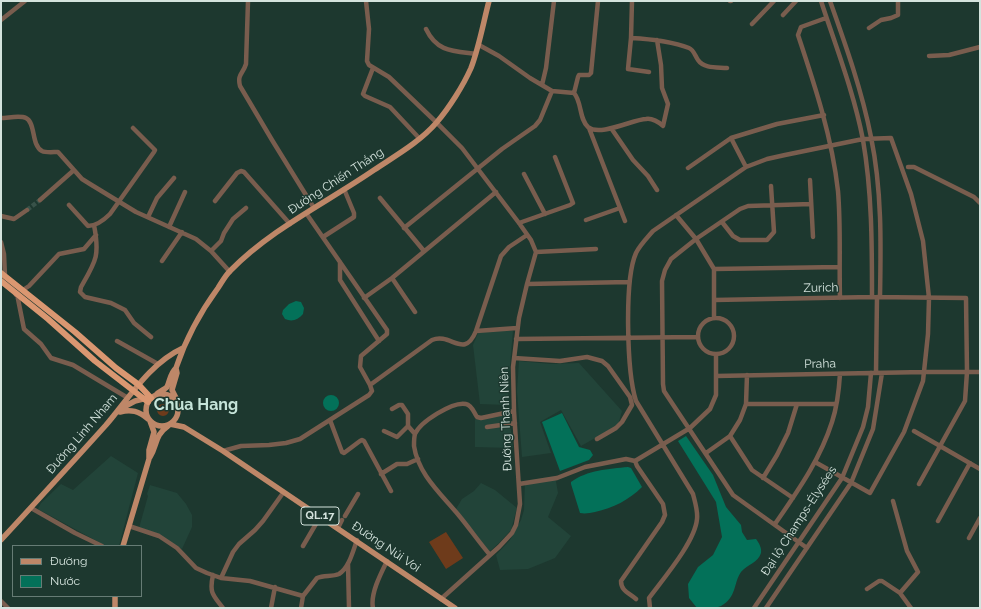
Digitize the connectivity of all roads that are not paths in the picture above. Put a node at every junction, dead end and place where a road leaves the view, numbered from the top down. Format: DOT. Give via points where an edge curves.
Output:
graph roads {
  1 [pos="25,1"];
  2 [pos="248,1"];
  3 [pos="366,1"];
  4 [pos="488,1"];
  5 [pos="554,1"];
  6 [pos="598,1"];
  7 [pos="632,1"];
  8 [pos="774,1"];
  9 [pos="796,1"];
  10 [pos="821,1"];
  11 [pos="830,1"];
  12 [pos="898,1"];
  13 [pos="783,15"];
  14 [pos="826,18"];
  15 [pos="1,20"];
  16 [pos="752,24"];
  17 [pos="869,28"];
  18 [pos="426,29"];
  19 [pos="631,38"];
  20 [pos="657,40"];
  21 [pos="479,45"];
  22 [pos="980,47"];
  23 [pos="476,54"];
  24 [pos="929,56"];
  25 [pos="372,68"];
  26 [pos="727,68"];
  27 [pos="649,72"];
  28 [pos="542,86"];
  29 [pos="552,91"];
  30 [pos="574,93"];
  31 [pos="824,115"];
  32 [pos="1,118"];
  33 [pos="436,122"];
  34 [pos="132,128"];
  35 [pos="589,128"];
  36 [pos="611,128"];
  37 [pos="419,138"];
  38 [pos="731,138"];
  39 [pos="872,138"];
  40 [pos="862,140"];
  41 [pos="831,147"];
  42 [pos="555,157"];
  43 [pos="746,167"];
  44 [pos="908,167"];
  45 [pos="477,168"];
  46 [pos="688,168"];
  47 [pos="74,170"];
  48 [pos="524,174"];
  49 [pos="174,178"];
  50 [pos="810,180"];
  51 [pos="771,186"];
  52 [pos="344,189"];
  53 [pos="657,190"];
  54 [pos="185,192"];
  55 [pos="496,192"];
  56 [pos="380,198"];
  57 [pos="40,200"];
  58 [pos="215,200"];
  59 [pos="118,202"];
  60 [pos="980,203"];
  61 [pos="811,204"];
  62 [pos="69,205"];
  63 [pos="773,206"];
  64 [pos="246,208"];
  65 [pos="314,208"];
  66 [pos="620,208"];
  67 [pos="27,210"];
  68 [pos="306,213"];
  69 [pos="545,214"];
  70 [pos="676,214"];
  71 [pos="1,216"];
  72 [pos="148,217"];
  73 [pos="586,220"];
  74 [pos="625,221"];
  75 [pos="722,222"];
  76 [pos="519,223"];
  77 [pos="290,224"];
  78 [pos="94,225"];
  79 [pos="169,227"];
  80 [pos="404,228"];
  81 [pos="182,232"];
  82 [pos="96,235"];
  83 [pos="527,235"];
  84 [pos="323,237"];
  85 [pos="813,237"];
  86 [pos="696,239"];
  87 [pos="1,242"];
  88 [pos="596,249"];
  89 [pos="211,251"];
  90 [pos="424,251"];
  91 [pos="536,252"];
  92 [pos="162,261"];
  93 [pos="340,262"];
  94 [pos="839,267"];
  95 [pos="714,268"];
  96 [pos="230,272"];
  97 [pos="2,276"];
  98 [pos="392,278"];
  99 [pos="629,282"];
  100 [pos="527,284"];
  101 [pos="23,290"];
  102 [pos="17,294"];
  103 [pos="876,297"];
  104 [pos="364,298"];
  105 [pos="840,298"];
  106 [pos="929,298"];
  107 [pos="714,300"];
  108 [pos="415,312"];
  109 [pos="714,318"];
  110 [pos="517,328"];
  111 [pos="476,331"];
  112 [pos="151,337"];
  113 [pos="663,337"];
  114 [pos="697,337"];
  115 [pos="629,338"];
  116 [pos="516,339"];
  117 [pos="117,341"];
  118 [pos="379,341"];
  119 [pos="183,348"];
  120 [pos="716,354"];
  121 [pos="514,358"];
  122 [pos="158,364"];
  123 [pos="176,368"];
  124 [pos="924,372"];
  125 [pos="967,372"];
  126 [pos="980,372"];
  127 [pos="874,373"];
  128 [pos="882,373"];
  129 [pos="840,374"];
  130 [pos="747,375"];
  131 [pos="716,376"];
  132 [pos="139,385"];
  133 [pos="370,385"];
  134 [pos="135,391"];
  135 [pos="128,398"];
  136 [pos="150,398"];
  137 [pos="746,404"];
  138 [pos="797,404"];
  139 [pos="836,404"];
  140 [pos="178,407"];
  141 [pos="392,409"];
  142 [pos="514,411"];
  143 [pos="116,413"];
  144 [pos="150,420"];
  145 [pos="330,420"];
  146 [pos="515,423"];
  147 [pos="169,424"];
  148 [pos="184,426"];
  149 [pos="408,426"];
  150 [pos="486,427"];
  151 [pos="690,428"];
  152 [pos="384,431"];
  153 [pos="914,431"];
  154 [pos="415,434"];
  155 [pos="730,436"];
  156 [pos="597,439"];
  157 [pos="662,445"];
  158 [pos="940,446"];
  159 [pos="223,451"];
  160 [pos="706,453"];
  161 [pos="148,459"];
  162 [pos="418,459"];
  163 [pos="635,461"];
  164 [pos="815,462"];
  165 [pos="970,463"];
  166 [pos="980,469"];
  167 [pos="381,474"];
  168 [pos="763,478"];
  169 [pos="842,478"];
  170 [pos="851,483"];
  171 [pos="519,484"];
  172 [pos="919,484"];
  173 [pos="391,491"];
  174 [pos="283,493"];
  175 [pos="358,494"];
  176 [pos="793,498"];
  177 [pos="893,501"];
  178 [pos="31,508"];
  179 [pos="320,516"];
  180 [pos="980,518"];
  181 [pos="938,521"];
  182 [pos="775,524"];
  183 [pos="129,526"];
  184 [pos="338,528"];
  185 [pos="970,538"];
  186 [pos="1,539"];
  187 [pos="357,540"];
  188 [pos="799,542"];
  189 [pos="100,545"];
  190 [pos="124,545"];
  191 [pos="303,546"];
  192 [pos="807,548"];
  193 [pos="490,555"];
  194 [pos="387,561"];
  195 [pos="348,564"];
  196 [pos="212,575"];
  197 [pos="221,578"];
  198 [pos="275,587"];
  199 [pos="867,589"];
  200 [pos="900,593"];
  201 [pos="304,596"];
  202 [pos="115,597"];
  203 [pos="636,598"];
  204 [pos="441,599"];
  205 [pos="1,601"];
  206 [pos="8,608"];
  207 [pos="115,608"];
  208 [pos="223,608"];
  209 [pos="271,608"];
  210 [pos="301,608"];
  211 [pos="349,608"];
  212 [pos="373,608"];
  213 [pos="455,608"];
  214 [pos="650,608"];
  215 [pos="754,608"];
  216 [pos="766,608"];
  217 [pos="911,608"];
  1 -- 15 [label="street"];
  2 -- 65 [label="street" via="246,64 240,73 240,86"];
  3 -- 25 [label="street" via="369,29 367,61"];
  4 -- 21 [label="main road, Đường Chiến Thắng"];
  5 -- 28 [label="street"];
  6 -- 30 [label="street" via="591,73 578,77"];
  7 -- 19 [label="street"];
  8 -- 16 [label="street"];
  9 -- 13 [label="street"];
  10 -- 14 [label="street, Đại lộ Champs-Élysées"];
  11 -- 39 [label="street, Đại lộ Champs-Élysées" via="861,95"];
  12 -- 17 [label="street" via="898,15 881,20"];
  14 -- 31 [label="street" via="800,27 798,35"];
  14 -- 40 [label="street, Đại lộ Champs-Élysées" via="852,98"];
  18 -- 23 [label="street" via="431,39 441,48"];
  19 -- 20 [label="street"];
  19 -- 27 [label="street" via="628,69"];
  20 -- 26 [label="street" via="691,49 698,61 707,66"];
  20 -- 36 [label="street" via="662,88 668,104 663,126 646,119"];
  21 -- 23 [label="main road, Đường Chiến Thắng"];
  21 -- 28 [label="street"];
  22 -- 24 [label="street" via="949,55"];
  23 -- 33 [label="main road, Đường Chiến Thắng" via="461,85"];
  25 -- 33 [label="street" via="389,77"];
  25 -- 37 [label="street" via="363,94 390,107"];
  28 -- 29 [label="street"];
  29 -- 30 [label="street"];
  29 -- 45 [label="street" via="535,126"];
  30 -- 35 [label="street"];
  31 -- 38 [label="street" via="777,124"];
  31 -- 41 [label="street"];
  32 -- 47 [label="street" via="27,118 39,148 43,152 58,152"];
  33 -- 37 [label="main road, Đường Chiến Thắng"];
  33 -- 45 [label="street" via="462,148"];
  34 -- 59 [label="street" via="155,150"];
  35 -- 36 [label="street"];
  35 -- 66 [label="street"];
  36 -- 53 [label="street"];
  37 -- 52 [label="main road, Đường Chiến Thắng"];
  38 -- 43 [label="street"];
  38 -- 46 [label="street"];
  39 -- 40 [label="street"];
  39 -- 103 [label="street, Đại lộ Champs-Élysées" via="881,226"];
  39 -- 106 [label="street" via="891,138 909,187 923,241"];
  40 -- 41 [label="street"];
  40 -- 103 [label="street, Đại lộ Champs-Élysées" via="868,174"];
  41 -- 43 [label="street" via="779,156"];
  41 -- 94 [label="street" via="838,192"];
  42 -- 69 [label="street" via="573,203"];
  43 -- 70 [label="street"];
  44 -- 60 [label="street" via="914,167 974,197"];
  45 -- 55 [label="street"];
  45 -- 80 [label="street"];
  47 -- 57 [label="street"];
  47 -- 59 [label="street"];
  48 -- 69 [label="street"];
  49 -- 72 [label="street" via="157,198"];
  50 -- 61 [label="street"];
  51 -- 63 [label="street"];
  52 -- 65 [label="main road, Đường Chiến Thắng"];
  52 -- 84 [label="street" via="354,217"];
  54 -- 79 [label="street"];
  55 -- 76 [label="street"];
  55 -- 90 [label="street"];
  56 -- 80 [label="street"];
  58 -- 77 [label="street" via="237,173 244,172"];
  59 -- 72 [label="street"];
  59 -- 78 [label="street" via="105,219"];
  61 -- 63 [label="street"];
  61 -- 85 [label="street"];
  62 -- 78 [label="street" via="88,226"];
  63 -- 75 [label="street" via="748,206"];
  63 -- 75 [label="street" via="774,232 767,240 740,240 733,236"];
  64 -- 89 [label="street" via="233,219 221,241"];
  65 -- 68 [label="main road, Đường Chiến Thắng"];
  66 -- 73 [label="street"];
  66 -- 74 [label="street"];
  67 -- 71 [label="street" via="14,219"];
  68 -- 77 [label="main road, Đường Chiến Thắng"];
  68 -- 84 [label="street"];
  69 -- 76 [label="street"];
  70 -- 86 [label="street"];
  70 -- 99 [label="street" via="653,231 642,244 636,254"];
  72 -- 79 [label="street"];
  75 -- 86 [label="street"];
  76 -- 83 [label="street"];
  77 -- 96 [label="main road, Đường Chiến Thắng" via="264,242"];
  78 -- 82 [label="street"];
  79 -- 81 [label="street"];
  80 -- 90 [label="street"];
  81 -- 89 [label="street"];
  81 -- 92 [label="street"];
  82 -- 101 [label="street" via="84,249 58,254"];
  82 -- 112 [label="street" via="95,261 80,292 85,297 111,303 125,310 134,323"];
  83 -- 91 [label="street"];
  83 -- 111 [label="street" via="501,256"];
  84 -- 93 [label="street"];
  86 -- 95 [label="street"];
  86 -- 113 [label="street" via="671,259 665,270 662,281"];
  87 -- 97 [label="street" via="4,254"];
  88 -- 91 [label="street"];
  89 -- 96 [label="street"];
  90 -- 98 [label="street"];
  91 -- 100 [label="street, Đường Thanh Niên"];
  93 -- 104 [label="street"];
  93 -- 118 [label="street" via="340,280"];
  94 -- 95 [label="street"];
  94 -- 105 [label="street"];
  95 -- 107 [label="street"];
  96 -- 119 [label="main road, Đường Chiến Thắng" via="206,304"];
  97 -- 101 [label="highway"];
  97 -- 102 [label="highway"];
  98 -- 104 [label="street"];
  98 -- 108 [label="street"];
  99 -- 100 [label="street"];
  99 -- 115 [label="street"];
  100 -- 110 [label="street, Đường Thanh Niên"];
  101 -- 132 [label="highway"];
  102 -- 134 [label="highway" via="95,361"];
  102 -- 135 [label="street" via="24,329 52,358 73,365"];
  103 -- 105 [label="street, Zurich"];
  103 -- 106 [label="street, Zurich"];
  103 -- 127 [label="street, Đại lộ Champs-Élysées"];
  104 -- 118 [label="street" via="387,330 387,334"];
  105 -- 107 [label="street, Zurich"];
  106 -- 124 [label="street"];
  106 -- 125 [label="street, Zurich" via="966,298"];
  107 -- 109 [label="street"];
  109 -- 114 [label="street" via="700,326"];
  109 -- 120 [label="street" via="720,318 731,325 734,337 726,351"];
  110 -- 111 [label="street"];
  110 -- 116 [label="street, Đường Thanh Niên"];
  111 -- 133 [label="street" via="466,345 443,338 432,340"];
  113 -- 114 [label="street"];
  113 -- 115 [label="street"];
  113 -- 151 [label="street" via="664,391"];
  114 -- 120 [label="street" via="705,351"];
  115 -- 116 [label="street"];
  115 -- 157 [label="street" via="632,390"];
  116 -- 121 [label="street, Đường Thanh Niên"];
  117 -- 122 [label="street"];
  118 -- 133 [label="street" via="361,356 360,367"];
  119 -- 122 [label="main road, Đường Linh Nham"];
  119 -- 123 [label="main road, Đường Chiến Thắng"];
  120 -- 131 [label="street"];
  121 -- 142 [label="street, Đường Thanh Niên"];
  121 -- 156 [label="street" via="560,361 587,357 602,361 608,366 630,397 632,405 616,428"];
  122 -- 132 [label="main road, Đường Linh Nham"];
  123 -- 136 [label="main road, Đường Chiến Thắng" via="166,387"];
  123 -- 140 [label="main road, Đường Chiến Thắng" via="172,390"];
  124 -- 125 [label="street, Praha"];
  124 -- 128 [label="street, Praha"];
  124 -- 170 [label="street" via="904,432 870,493"];
  125 -- 126 [label="street, Praha"];
  125 -- 158 [label="street" via="966,400"];
  127 -- 128 [label="street, Praha"];
  127 -- 129 [label="street, Praha"];
  127 -- 169 [label="street, Đại lộ Champs-Élysées" via="863,427"];
  128 -- 170 [label="street, Đại lộ Champs-Élysées" via="873,429"];
  129 -- 130 [label="street, Praha"];
  129 -- 139 [label="street"];
  130 -- 131 [label="street, Praha"];
  130 -- 137 [label="street"];
  131 -- 151 [label="street" via="716,395 710,409"];
  132 -- 134 [label="main road, Đường Linh Nham"];
  132 -- 136 [label="highway"];
  133 -- 145 [label="street" via="372,391 369,395"];
  134 -- 135 [label="main road, Đường Linh Nham"];
  134 -- 136 [label="highway"];
  135 -- 143 [label="main road, Đường Linh Nham"];
  136 -- 140 [label="main road" via="167,394 174,399"];
  136 -- 143 [label="main road" via="130,403"];
  136 -- 144 [label="main road" via="146,411"];
  137 -- 138 [label="street"];
  137 -- 155 [label="street"];
  138 -- 139 [label="street"];
  138 -- 168 [label="street" via="788,433"];
  139 -- 164 [label="street" via="832,422"];
  140 -- 147 [label="main road" via="176,418"];
  140 -- 148 [label="main road" via="179,419"];
  141 -- 149 [label="street" via="402,405 408,414"];
  142 -- 146 [label="street, Đường Thanh Niên"];
  142 -- 154 [label="street" via="481,418 477,417 470,406 462,404 442,410 423,423"];
  143 -- 144 [label="main road, QL.17" via="135,411"];
  143 -- 178 [label="main road, Đường Linh Nham"];
  144 -- 147 [label="main road, QL.17" via="159,426"];
  144 -- 161 [label="main road" via="154,432"];
  145 -- 159 [label="street" via="300,439 286,443 241,446"];
  145 -- 167 [label="street" via="342,452 364,441"];
  146 -- 150 [label="street"];
  146 -- 171 [label="street, Đường Thanh Niên"];
  147 -- 148 [label="main road, Đường Núi Voi / QL.17"];
  147 -- 161 [label="main road" via="159,433 154,451"];
  148 -- 159 [label="main road, Đường Núi Voi / QL.17"];
  149 -- 152 [label="street" via="397,437"];
  149 -- 154 [label="street"];
  151 -- 157 [label="street"];
  151 -- 160 [label="street"];
  153 -- 158 [label="street"];
  154 -- 162 [label="street" via="414,446"];
  155 -- 160 [label="street"];
  155 -- 168 [label="street" via="752,470"];
  157 -- 163 [label="street"];
  157 -- 214 [label="street" via="693,494 697,519 693,535 649,598"];
  158 -- 165 [label="street"];
  158 -- 172 [label="street"];
  159 -- 174 [label="main road, Đường Núi Voi / QL.17"];
  160 -- 182 [label="street" via="733,495"];
  161 -- 183 [label="main road"];
  162 -- 167 [label="street" via="407,464 397,464"];
  162 -- 193 [label="street" via="428,479"];
  163 -- 171 [label="street" via="626,459 585,467 557,478"];
  163 -- 203 [label="street" via="663,504 665,515 621,581 623,590"];
  164 -- 169 [label="street"];
  164 -- 176 [label="street"];
  165 -- 166 [label="street"];
  165 -- 181 [label="street"];
  167 -- 173 [label="street"];
  168 -- 176 [label="street"];
  169 -- 170 [label="street"];
  169 -- 188 [label="street, Đại lộ Champs-Élysées"];
  170 -- 192 [label="street, Đại lộ Champs-Élysées"];
  171 -- 193 [label="street, Đường Thanh Niên" via="520,504 516,525 506,540"];
  174 -- 179 [label="main road, Đường Núi Voi / QL.17"];
  174 -- 197 [label="street" via="255,530 233,552"];
  175 -- 184 [label="street"];
  176 -- 182 [label="street"];
  177 -- 200 [label="street" via="907,551 918,572"];
  178 -- 186 [label="main road, Đường Linh Nham"];
  178 -- 189 [label="street"];
  179 -- 184 [label="main road, Đường Núi Voi / QL.17"];
  179 -- 191 [label="street"];
  180 -- 185 [label="street"];
  182 -- 188 [label="street"];
  183 -- 190 [label="main road"];
  183 -- 196 [label="street" via="159,536 177,548 196,568"];
  184 -- 187 [label="main road, Đường Núi Voi / QL.17"];
  187 -- 194 [label="main road, Đường Núi Voi / QL.17"];
  187 -- 195 [label="street"];
  188 -- 192 [label="street"];
  188 -- 215 [label="street, Đại lộ Champs-Élysées"];
  192 -- 216 [label="street, Đại lộ Champs-Élysées"];
  193 -- 204 [label="street, Đường Thanh Niên"];
  194 -- 204 [label="main road, Đường Núi Voi / QL.17"];
  194 -- 212 [label="street" via="378,579"];
  195 -- 201 [label="street" via="339,574 317,578"];
  195 -- 211 [label="street"];
  196 -- 197 [label="street"];
  196 -- 208 [label="street" via="213,595"];
  197 -- 198 [label="street"];
  198 -- 201 [label="street"];
  198 -- 209 [label="street"];
  199 -- 200 [label="street" via="882,581"];
  200 -- 217 [label="street"];
  201 -- 210 [label="street"];
  202 -- 207 [label="main road"];
  204 -- 213 [label="main road, Đường Núi Voi / QL.17"];
  205 -- 206 [label="street"];
}
